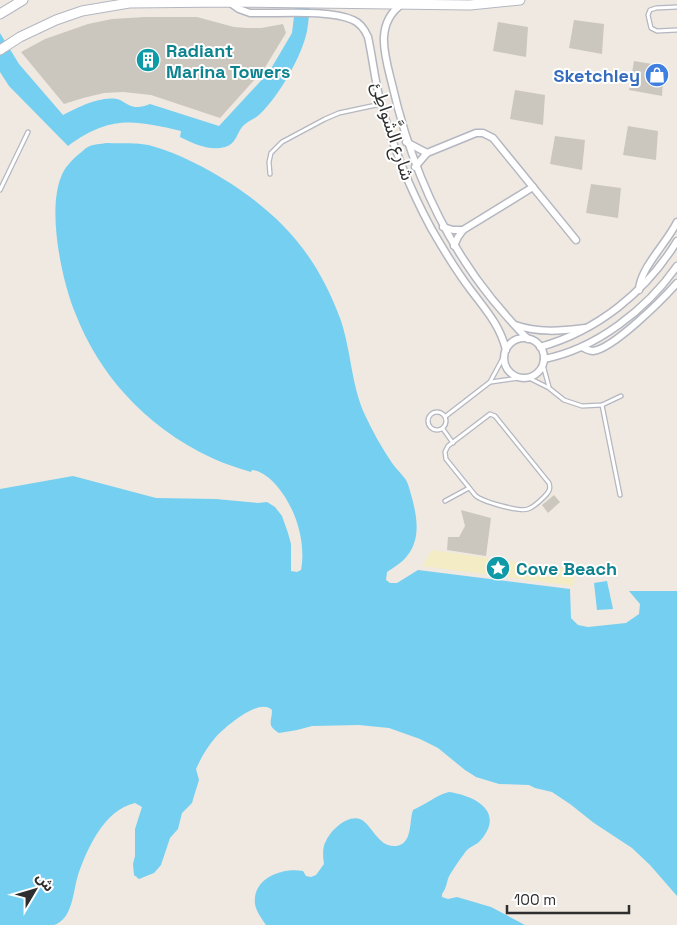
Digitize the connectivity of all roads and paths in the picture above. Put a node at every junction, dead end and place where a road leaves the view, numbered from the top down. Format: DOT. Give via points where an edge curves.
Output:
graph roads {
  1 [pos="22,0"];
  2 [pos="520,0"];
  3 [pos="231,1"];
  4 [pos="402,4"];
  5 [pos="677,7"];
  6 [pos="0,14"];
  7 [pos="677,30"];
  8 [pos="0,50"];
  9 [pos="381,104"];
  10 [pos="28,132"];
  11 [pos="406,142"];
  12 [pos="427,153"];
  13 [pos="415,167"];
  14 [pos="270,174"];
  15 [pos="533,187"];
  16 [pos="0,190"];
  17 [pos="677,222"];
  18 [pos="444,227"];
  19 [pos="463,230"];
  20 [pos="576,240"];
  21 [pos="677,242"];
  22 [pos="454,246"];
  23 [pos="677,266"];
  24 [pos="677,283"];
  25 [pos="639,290"];
  26 [pos="513,324"];
  27 [pos="588,328"];
  28 [pos="528,339"];
  29 [pos="582,346"];
  30 [pos="540,347"];
  31 [pos="505,353"];
  32 [pos="544,362"];
  33 [pos="519,378"];
  34 [pos="529,378"];
  35 [pos="490,382"];
  36 [pos="549,388"];
  37 [pos="622,396"];
  38 [pos="602,405"];
  39 [pos="446,416"];
  40 [pos="443,429"];
  41 [pos="453,443"];
  42 [pos="469,488"];
  43 [pos="620,494"];
  44 [pos="445,501"];
  1 -- 6 [label="main road"];
  2 -- 4 [label="main road" via="470,5"];
  3 -- 4 [label="main road"];
  3 -- 8 [label="main road" via="130,3 82,11 36,28"];
  3 -- 9 [label="street, شارع الشَّواطِئ" via="244,11 331,14 354,20 366,33"];
  4 -- 11 [label="street, شارع الشَّواطِئ" via="387,21 383,40"];
  5 -- 7 [label="lane" via="656,8 648,15 651,28 657,31"];
  9 -- 14 [label="lane" via="339,113 282,142 270,153"];
  9 -- 31 [label="street, شارع الشَّواطِئ" via="399,157 425,216 456,268 495,321 502,335"];
  10 -- 16 [label="lane"];
  11 -- 12 [label="street, شارع الشَّواطِئ"];
  11 -- 13 [label="street, شارع الشَّواطِئ"];
  12 -- 13 [label="street, شارع الشَّواطِئ"];
  12 -- 15 [label="street" via="476,133 487,134"];
  13 -- 18 [label="street, شارع الشَّواطِئ"];
  15 -- 19 [label="street"];
  15 -- 20 [label="street"];
  17 -- 25 [label="street" via="644,272"];
  18 -- 19 [label="street"];
  18 -- 22 [label="street, شارع الشَّواطِئ"];
  19 -- 22 [label="street"];
  21 -- 25 [label="street"];
  22 -- 26 [label="street, شارع الشَّواطِئ"];
  23 -- 29 [label="street" via="662,286 634,312"];
  24 -- 29 [label="street" via="648,313 612,341 596,350"];
  25 -- 27 [label="street"];
  26 -- 27 [label="street" via="550,332"];
  26 -- 28 [label="street, شارع الشَّواطِئ"];
  27 -- 30 [label="street"];
  28 -- 30 [label="street"];
  28 -- 31 [label="street" via="512,342"];
  29 -- 32 [label="street"];
  30 -- 32 [label="street"];
  31 -- 33 [label="street" via="508,370"];
  31 -- 35 [label="lane"];
  32 -- 34 [label="street" via="538,373"];
  32 -- 36 [label="lane"];
  33 -- 34 [label="street"];
  33 -- 35 [label="lane"];
  34 -- 36 [label="lane"];
  35 -- 39 [label="lane"];
  36 -- 38 [label="lane" via="576,404"];
  37 -- 38 [label="lane"];
  38 -- 43 [label="lane"];
  39 -- 40 [label="lane"];
  39 -- 40 [label="lane" via="434,412 428,419 430,427"];
  40 -- 41 [label="lane"];
  41 -- 42 [label="lane" via="446,449 445,456"];
  41 -- 42 [label="lane" via="494,414 550,488 547,494 525,510 484,502"];
  42 -- 44 [label="lane"];
}
